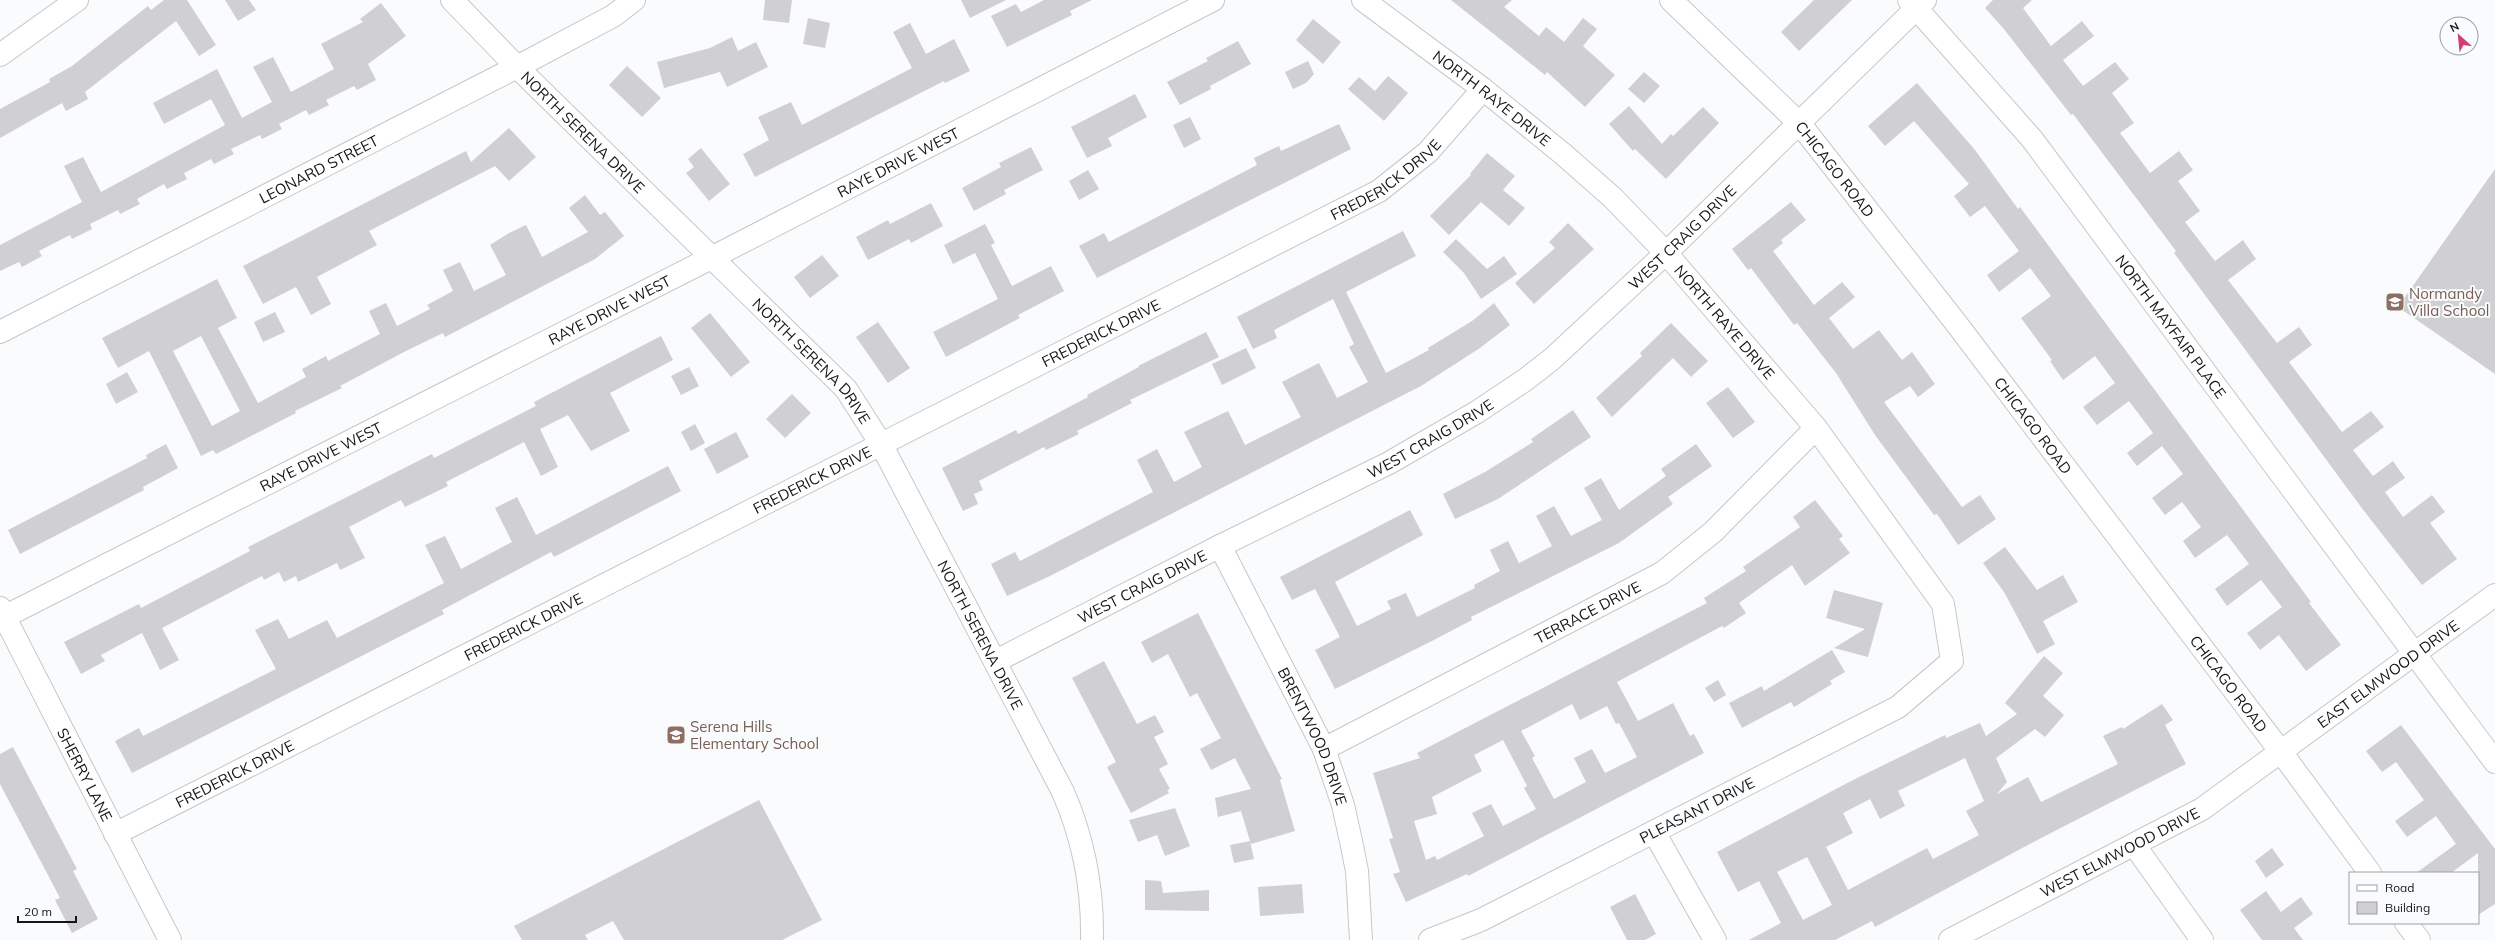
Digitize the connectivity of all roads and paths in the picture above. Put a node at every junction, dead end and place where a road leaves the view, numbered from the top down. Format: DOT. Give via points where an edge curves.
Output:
graph roads {
  1 [pos="77,0"];
  2 [pos="452,0"];
  3 [pos="634,0"];
  4 [pos="1213,0"];
  5 [pos="1362,0"];
  6 [pos="1671,0"];
  7 [pos="1917,3"];
  8 [pos="0,55"];
  9 [pos="517,67"];
  10 [pos="1483,89"];
  11 [pos="1800,124"];
  12 [pos="1666,253"];
  13 [pos="714,257"];
  14 [pos="0,332"];
  15 [pos="1816,428"];
  16 [pos="881,444"];
  17 [pos="1220,546"];
  18 [pos="2495,595"];
  19 [pos="2,613"];
  20 [pos="2414,655"];
  21 [pos="996,661"];
  22 [pos="1952,661"];
  23 [pos="1324,749"];
  24 [pos="2281,752"];
  25 [pos="2495,762"];
  26 [pos="1654,832"];
  27 [pos="115,834"];
  28 [pos="2135,846"];
  29 [pos="2369,872"];
  30 [pos="2407,924"];
  31 [pos="170,940"];
  32 [pos="1092,940"];
  33 [pos="1361,940"];
  34 [pos="1430,940"];
  35 [pos="1715,940"];
  36 [pos="1950,940"];
  37 [pos="2202,940"];
  38 [pos="2419,940"];
  1 -- 8 [label="street"];
  2 -- 9 [label="street, NORTH SERENA DRIVE"];
  3 -- 9 [label="street, LEONARD STREET" via="613,16"];
  4 -- 13 [label="street, RAYE DRIVE WEST"];
  5 -- 10 [label="street, NORTH RAYE DRIVE"];
  6 -- 11 [label="street, CHICAGO ROAD"];
  7 -- 11 [label="street, WEST CRAIG DRIVE"];
  7 -- 20 [label="street, NORTH MAYFAIR PLACE" via="2032,139"];
  9 -- 13 [label="street, NORTH SERENA DRIVE"];
  9 -- 14 [label="street, LEONARD STREET"];
  10 -- 12 [label="street, NORTH RAYE DRIVE" via="1612,198"];
  10 -- 16 [label="street, FREDERICK DRIVE" via="1428,152 1379,191"];
  11 -- 12 [label="street, WEST CRAIG DRIVE"];
  11 -- 24 [label="street, CHICAGO ROAD" via="1956,323"];
  12 -- 15 [label="street, NORTH RAYE DRIVE"];
  12 -- 17 [label="street, WEST CRAIG DRIVE" via="1552,359 1502,396 1389,463"];
  13 -- 16 [label="street, NORTH SERENA DRIVE" via="846,389"];
  13 -- 19 [label="street, RAYE DRIVE WEST"];
  15 -- 22 [label="street, NORTH RAYE DRIVE" via="1943,604"];
  15 -- 23 [label="street, TERRACE DRIVE" via="1713,532 1662,573"];
  16 -- 21 [label="street, NORTH SERENA DRIVE"];
  16 -- 27 [label="street, FREDERICK DRIVE"];
  17 -- 21 [label="street, WEST CRAIG DRIVE"];
  17 -- 23 [label="street, BRENTWOOD DRIVE"];
  18 -- 20 [label="street, EAST ELMWOOD DRIVE"];
  19 -- 27 [label="street, SHERRY LANE"];
  20 -- 24 [label="street, EAST ELMWOOD DRIVE"];
  20 -- 25 [label="street, NORTH MAYFAIR PLACE"];
  21 -- 32 [label="street, NORTH SERENA DRIVE" via="1072,814 1088,870"];
  22 -- 26 [label="street, PLEASANT DRIVE" via="1898,707"];
  23 -- 33 [label="street, BRENTWOOD DRIVE" via="1343,805 1351,841"];
  24 -- 28 [label="street, WEST ELMWOOD DRIVE" via="2202,810"];
  24 -- 29 [label="street, CHICAGO ROAD"];
  26 -- 34 [label="street, PLEASANT DRIVE" via="1481,920"];
  26 -- 35 [label="street"];
  27 -- 31 [label="street, SHERRY LANE"];
  28 -- 36 [label="street, WEST ELMWOOD DRIVE"];
  28 -- 37 [label="street"];
  30 -- 38 [label="street"];
}
